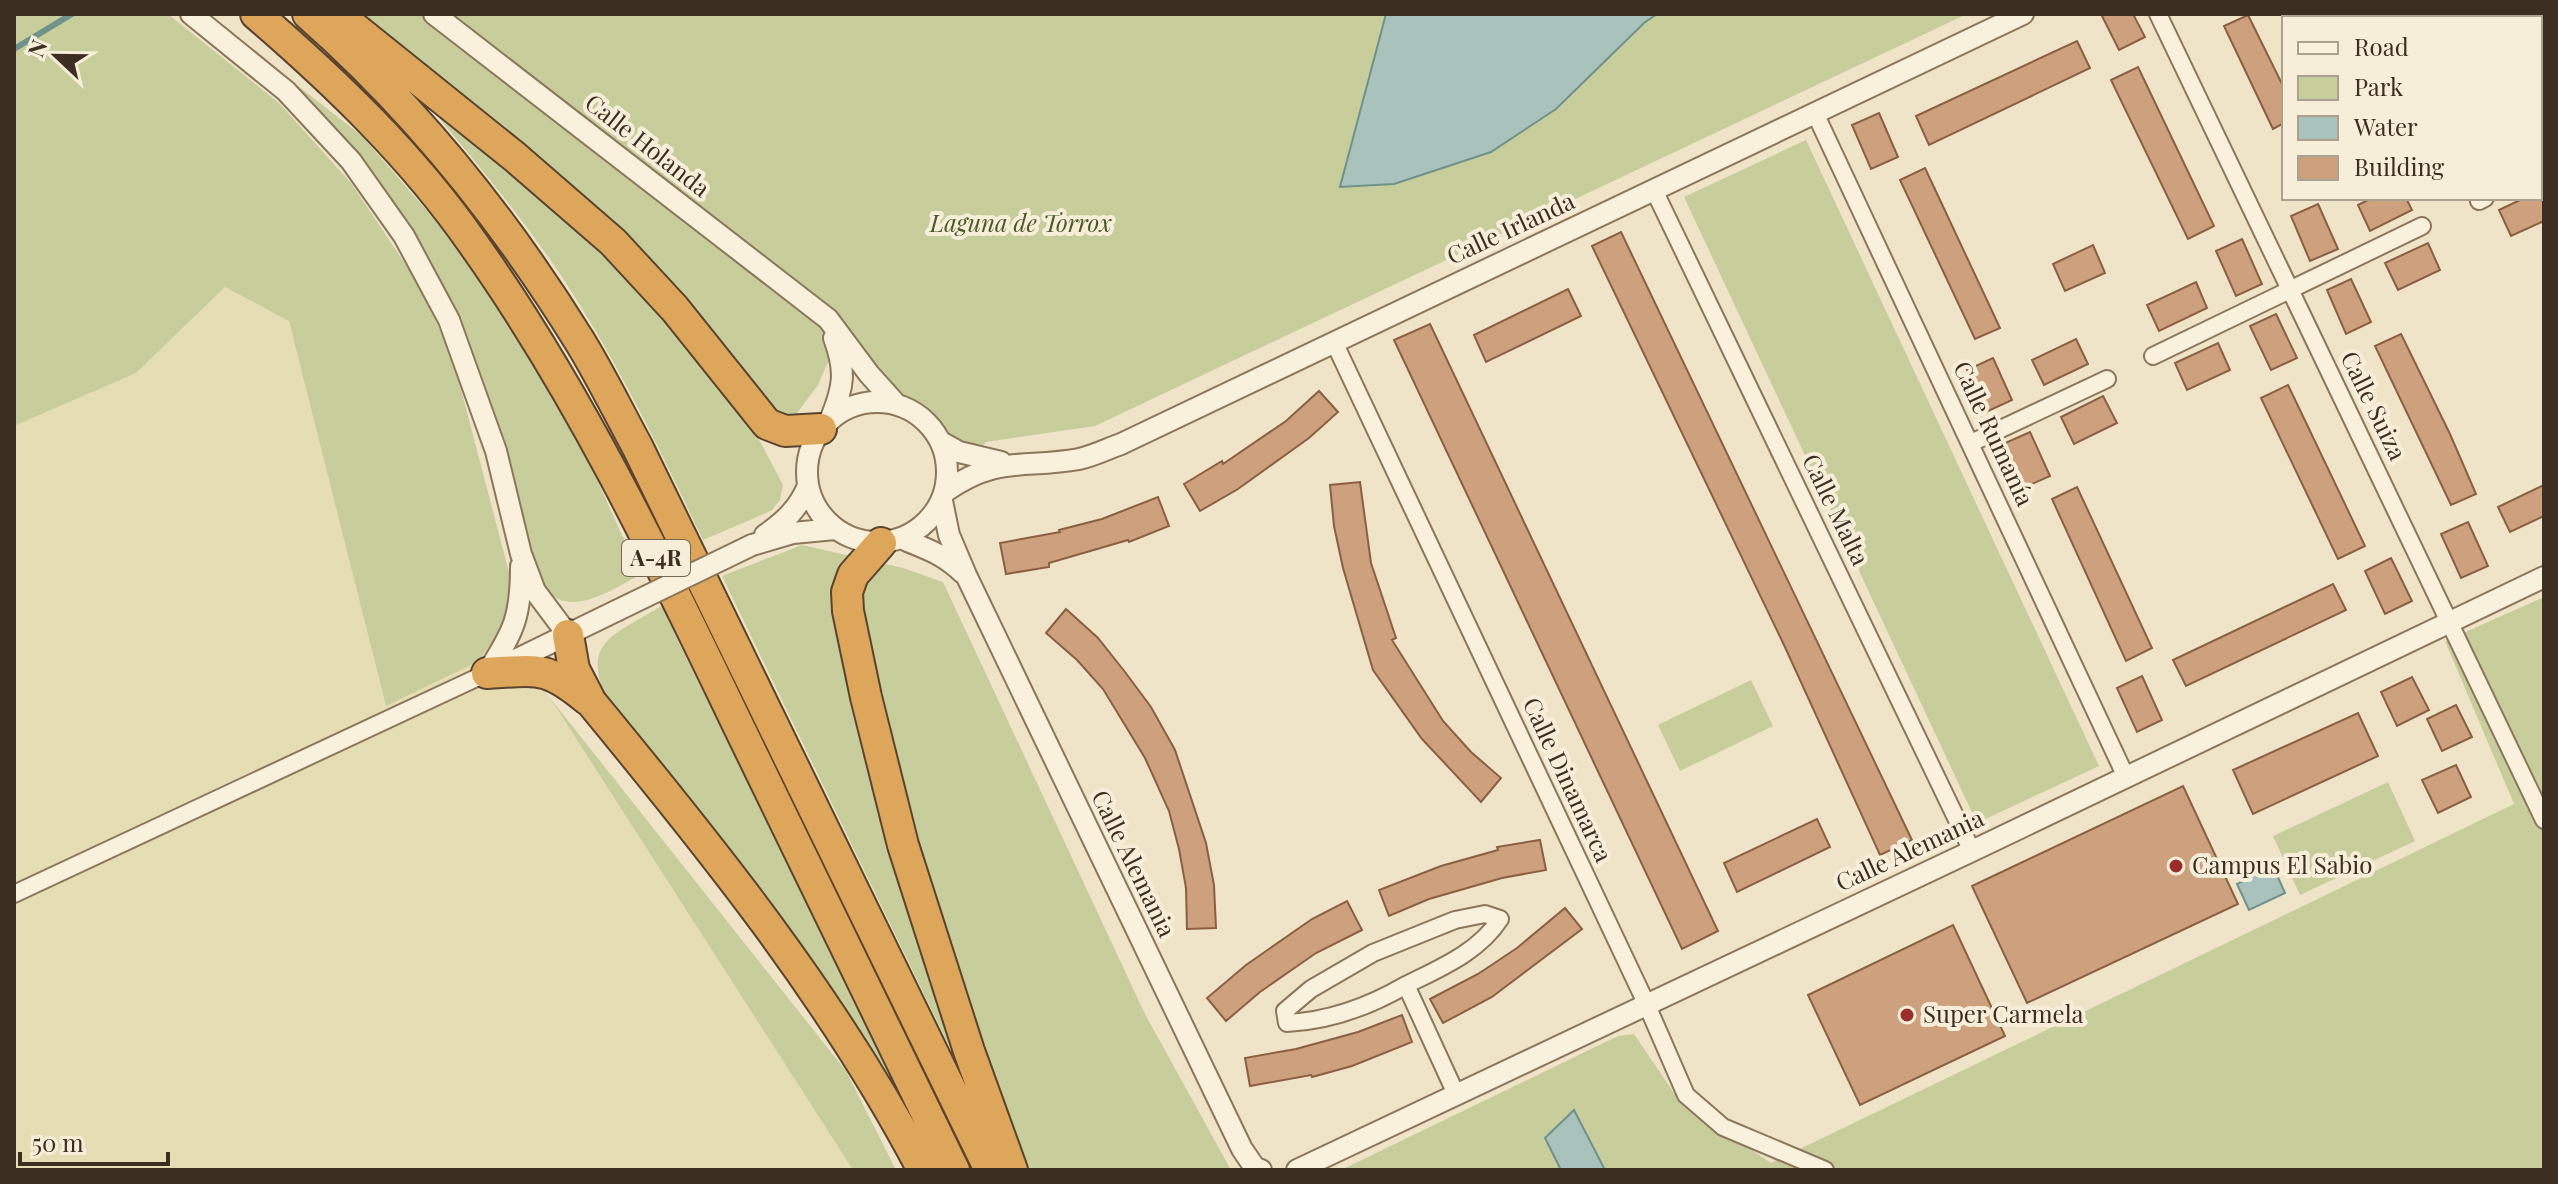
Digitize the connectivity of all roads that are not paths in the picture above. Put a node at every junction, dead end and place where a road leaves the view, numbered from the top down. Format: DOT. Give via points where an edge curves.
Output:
graph roads {
  1 [pos="191,14"];
  2 [pos="256,14"];
  3 [pos="308,14"];
  4 [pos="337,14"];
  5 [pos="434,14"];
  6 [pos="2023,14"];
  7 [pos="2158,14"];
  8 [pos="1815,113"];
  9 [pos="1654,190"];
  10 [pos="2422,226"];
  11 [pos="2290,289"];
  12 [pos="828,319"];
  13 [pos="1334,342"];
  14 [pos="2153,356"];
  15 [pos="2107,379"];
  16 [pos="896,404"];
  17 [pos="826,424"];
  18 [pos="941,442"];
  19 [pos="1971,443"];
  20 [pos="1013,464"];
  21 [pos="808,486"];
  22 [pos="944,496"];
  23 [pos="835,529"];
  24 [pos="891,541"];
  25 [pos="752,545"];
  26 [pos="521,554"];
  27 [pos="966,575"];
  28 [pos="2544,577"];
  29 [pos="2451,622"];
  30 [pos="568,635"];
  31 [pos="487,673"];
  32 [pos="591,702"];
  33 [pos="2126,777"];
  34 [pos="2544,820"];
  35 [pos="1972,851"];
  36 [pos="14,894"];
  37 [pos="1406,985"];
  38 [pos="1646,1003"];
  39 [pos="1456,1094"];
  40 [pos="923,1170"];
  41 [pos="954,1170"];
  42 [pos="990,1170"];
  43 [pos="1012,1170"];
  44 [pos="1261,1170"];
  45 [pos="1297,1170"];
  46 [pos="1825,1170"];
  1 -- 26 [label="street" via="286,91 351,161 404,236 449,320 496,451"];
  2 -- 41 [label="highway, A-4R" via="341,91 424,180 471,240 552,363 705,656"];
  3 -- 42 [label="highway, A-4R" via="450,157 579,340 637,446"];
  4 -- 17 [label="highway" via="613,242 675,309 767,424 785,431"];
  5 -- 12 [label="street, Calle Holanda"];
  6 -- 8 [label="street, Calle Irlanda"];
  7 -- 11 [label="street, Calle Suiza"];
  8 -- 9 [label="street, Calle Irlanda"];
  8 -- 19 [label="street, Calle Rumanía"];
  9 -- 13 [label="street, Calle Irlanda"];
  9 -- 35 [label="street, Calle Malta"];
  10 -- 11 [label="street"];
  11 -- 14 [label="street"];
  11 -- 29 [label="street, Calle Suiza"];
  12 -- 16 [label="street, Calle Holanda"];
  12 -- 17 [label="street" via="844,366"];
  13 -- 20 [label="street, Calle Irlanda" via="1121,444 1080,458"];
  13 -- 38 [label="street, Calle Dinamarca"];
  15 -- 19 [label="street"];
  16 -- 17 [label="street" via="865,402"];
  16 -- 18 [label="street" via="918,415"];
  17 -- 21 [label="street" via="811,446"];
  18 -- 20 [label="street, Calle Irlanda" via="959,452"];
  18 -- 22 [label="street" via="946,459"];
  19 -- 33 [label="street, Calle Rumanía"];
  20 -- 22 [label="street, Calle Irlanda" via="986,469"];
  21 -- 23 [label="street" via="813,503"];
  21 -- 25 [label="street" via="786,521"];
  22 -- 24 [label="street" via="920,528"];
  22 -- 27 [label="street, Calle Alemania" via="949,535"];
  23 -- 24 [label="street" via="857,540"];
  23 -- 25 [label="street" via="793,533"];
  24 -- 27 [label="street, Calle Alemania" via="929,548"];
  24 -- 43 [label="highway" via="853,575 848,611 903,845"];
  25 -- 30 [label="street, bridge"];
  26 -- 30 [label="street" via="535,591"];
  26 -- 31 [label="street" via="513,632"];
  27 -- 44 [label="street, Calle Alemania" via="1242,1149"];
  28 -- 29 [label="street, Calle Alemania"];
  29 -- 33 [label="street, Calle Alemania"];
  29 -- 34 [label="street, Calle Suiza"];
  30 -- 31 [label="street"];
  30 -- 32 [label="highway" via="574,669"];
  31 -- 32 [label="highway" via="537,670 564,680"];
  31 -- 36 [label="street"];
  32 -- 40 [label="highway" via="752,902 844,1035"];
  33 -- 35 [label="street, Calle Alemania"];
  35 -- 38 [label="street, Calle Alemania"];
  37 -- 37 [label="street" via="1375,1003 1314,1022 1287,1023 1285,1011 1311,989 1373,953 1455,920 1485,914 1500,919 1489,936 1463,955"];
  37 -- 39 [label="street"];
  38 -- 39 [label="street, Calle Alemania"];
  38 -- 46 [label="street, Calle Dinamarca" via="1686,1095 1723,1127"];
  39 -- 45 [label="street, Calle Alemania"];
}
